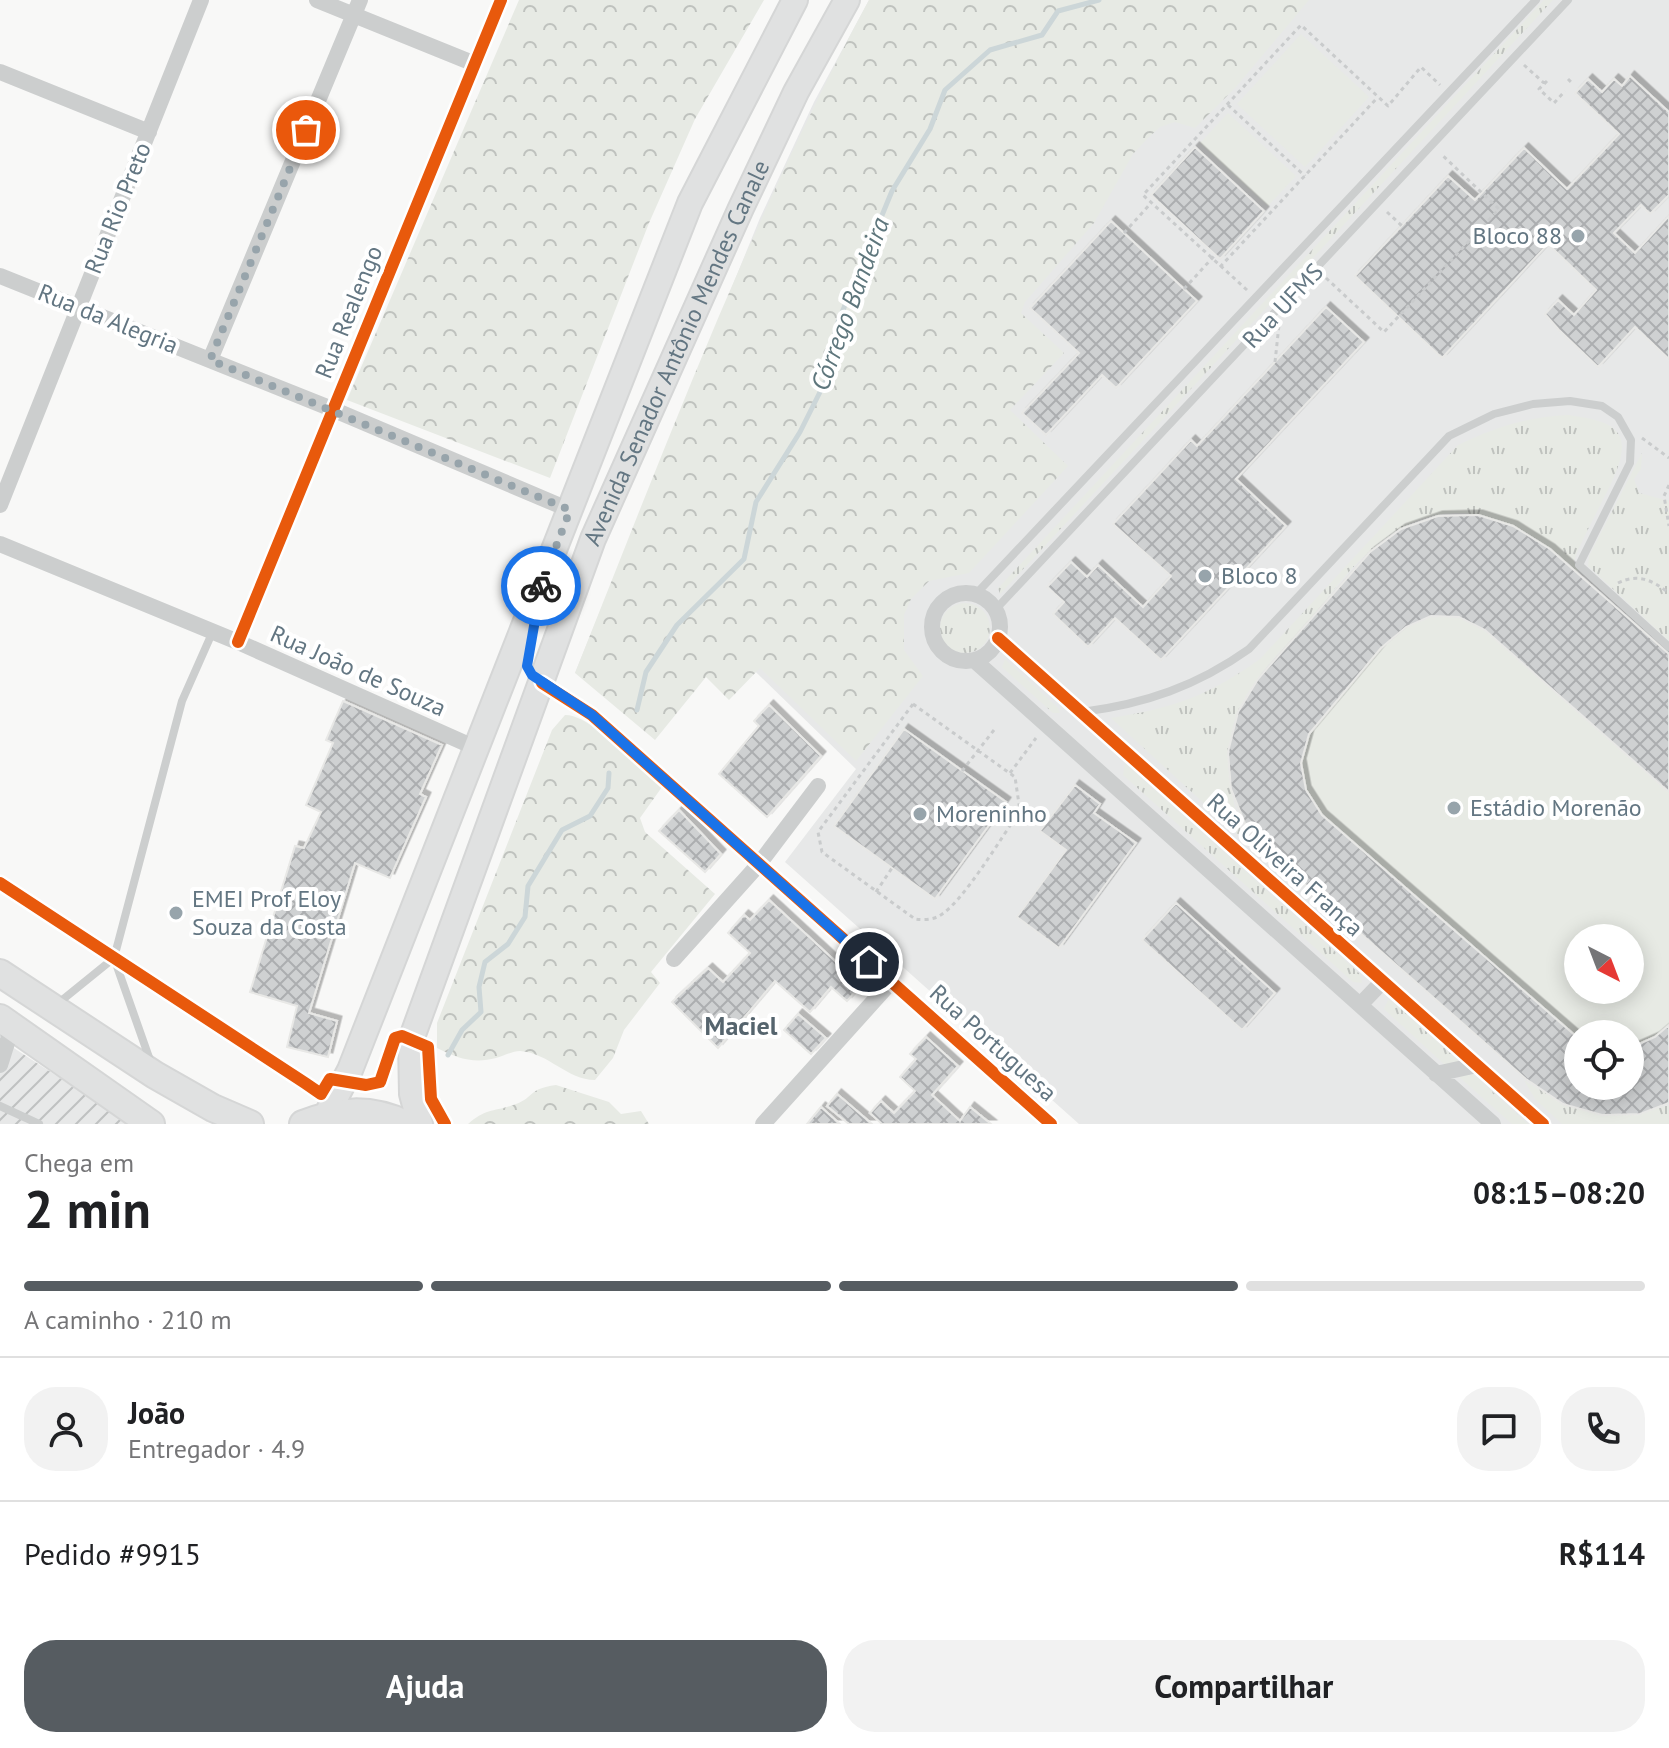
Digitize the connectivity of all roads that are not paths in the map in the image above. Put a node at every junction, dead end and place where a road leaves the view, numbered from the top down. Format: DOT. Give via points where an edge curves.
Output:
graph roads {
  1 [pos="201,0"];
  2 [pos="317,0"];
  3 [pos="501,0"];
  4 [pos="795,0"];
  5 [pos="847,0"];
  6 [pos="1536,0"];
  7 [pos="1568,0"];
  8 [pos="356,7"];
  9 [pos="475,64"];
  10 [pos="0,72"];
  11 [pos="149,132"];
  12 [pos="0,276"];
  13 [pos="79,307"];
  14 [pos="210,360"];
  15 [pos="332,409"];
  16 [pos="0,505"];
  17 [pos="570,510"];
  18 [pos="593,539"];
  19 [pos="0,544"];
  20 [pos="975,595"];
  21 [pos="536,597"];
  22 [pos="995,610"];
  23 [pos="213,631"];
  24 [pos="998,638"];
  25 [pos="238,642"];
  26 [pos="1669,647"];
  27 [pos="974,660"];
  28 [pos="542,683"];
  29 [pos="1081,712"];
  30 [pos="1062,736"];
  31 [pos="476,748"];
  32 [pos="818,786"];
  33 [pos="759,864"];
  34 [pos="114,958"];
  35 [pos="674,959"];
  36 [pos="5,974"];
  37 [pos="1383,981"];
  38 [pos="891,982"];
  39 [pos="1360,1005"];
  40 [pos="52,1008"];
  41 [pos="6,1023"];
  42 [pos="0,1065"];
  43 [pos="1477,1065"];
  44 [pos="1436,1074"];
  45 [pos="155,1075"];
  46 [pos="0,1106"];
  47 [pos="315,1119"];
  48 [pos="39,1124"];
  49 [pos="151,1124"];
  50 [pos="250,1124"];
  51 [pos="405,1124"];
  52 [pos="420,1124"];
  53 [pos="763,1124"];
  54 [pos="1051,1124"];
  55 [pos="1493,1124"];
  56 [pos="1543,1124"];
  1 -- 11 [label="street, Rua Rio Preto"];
  2 -- 8 [label="street"];
  3 -- 9 [label="street, Rua Realengo"];
  4 -- 17 [label="main road, Avenida Senador Antônio Mendes Canale" via="690,203"];
  5 -- 18 [label="main road, Avenida Senador Antônio Mendes Canale" via="741,208"];
  6 -- 20 [label="lane, Rua UFMS"];
  7 -- 22 [label="lane, Rua UFMS"];
  8 -- 9 [label="street"];
  8 -- 14 [label="street"];
  9 -- 15 [label="street, Rua Realengo"];
  10 -- 11 [label="street"];
  11 -- 13 [label="street, Rua Rio Preto"];
  12 -- 13 [label="street, Rua da Alegria"];
  13 -- 14 [label="street, Rua da Alegria"];
  13 -- 16 [label="street, Rua Rio Preto"];
  14 -- 15 [label="street, Rua da Alegria"];
  15 -- 17 [label="street, Rua da Alegria"];
  15 -- 25 [label="street, Rua Realengo"];
  17 -- 18 [label="main road" via="592,522"];
  17 -- 21 [label="main road, Avenida Senador Antônio Mendes Canale"];
  18 -- 28 [label="main road, Avenida Senador Antônio Mendes Canale"];
  19 -- 23 [label="street, Rua João de Souza"];
  20 -- 22 [label="street"];
  20 -- 27 [label="street" via="948,598 932,625 944,654"];
  21 -- 28 [label="main road" via="527,666"];
  21 -- 31 [label="main road, Avenida Senador Antônio Mendes Canale"];
  22 -- 24 [label="street"];
  23 -- 25 [label="street, Rua João de Souza"];
  23 -- 34 [label="lane" via="182,701"];
  24 -- 27 [label="street"];
  24 -- 29 [label="street, Rua Oliveira França"];
  25 -- 31 [label="street, Rua João de Souza"];
  26 -- 29 [label="lane" via="1579,565 1630,463 1631,440 1618,417 1602,406 1570,401 1533,404 1494,414 1449,436 1249,649 1216,673 1160,698"];
  27 -- 30 [label="street"];
  28 -- 33 [label="street, Rua Portuguesa" via="592,715"];
  28 -- 52 [label="main road, Avenida Senador Antônio Mendes Canale" via="411,1040 412,1094"];
  29 -- 30 [label="street"];
  29 -- 37 [label="street, Rua Oliveira França"];
  30 -- 39 [label="street"];
  31 -- 47 [label="main road, Avenida Senador Antônio Mendes Canale" via="350,1070"];
  32 -- 33 [label="street"];
  33 -- 35 [label="street"];
  33 -- 38 [label="street, Rua Portuguesa"];
  34 -- 40 [label="lane"];
  34 -- 45 [label="lane"];
  36 -- 40 [label="main road"];
  37 -- 39 [label="street"];
  37 -- 43 [label="street, Rua Oliveira França"];
  38 -- 53 [label="street"];
  38 -- 54 [label="street, Rua Portuguesa"];
  39 -- 44 [label="street"];
  40 -- 45 [label="main road"];
  41 -- 42 [label="street"];
  41 -- 49 [label="main road"];
  43 -- 44 [label="street"];
  43 -- 56 [label="street, Rua Oliveira França"];
  44 -- 55 [label="street"];
  45 -- 50 [label="main road"];
  46 -- 48 [label="lane"];
  47 -- 51 [label="main road" via="352,1111"];
}
